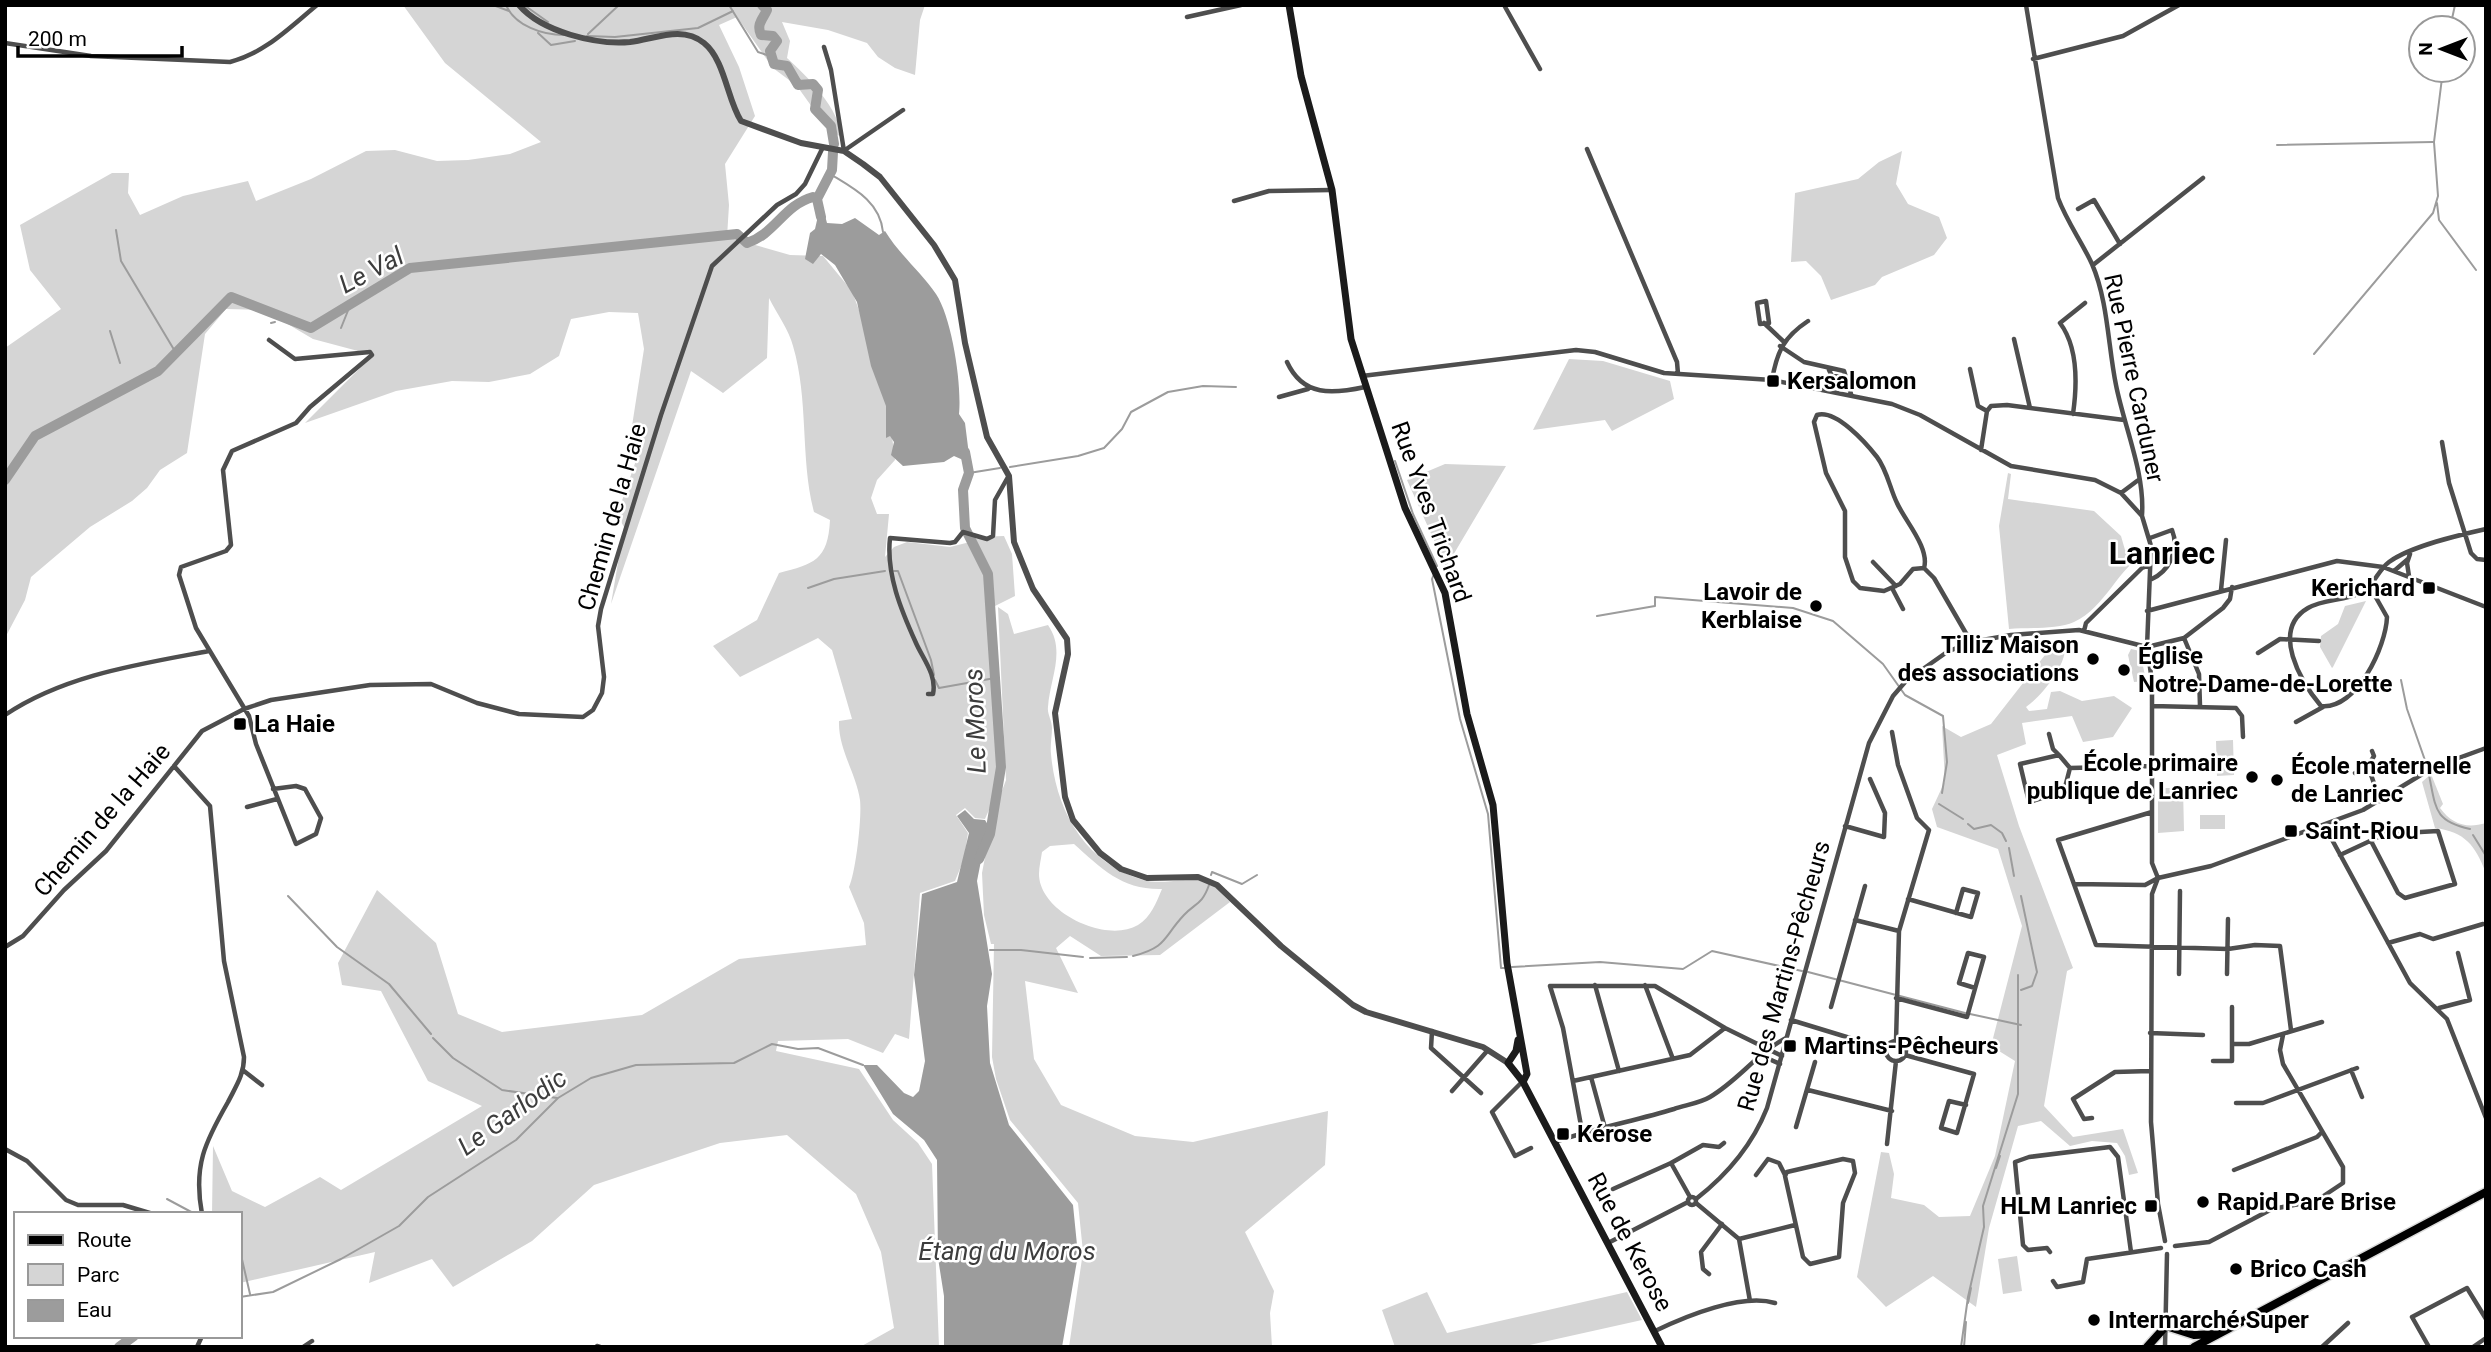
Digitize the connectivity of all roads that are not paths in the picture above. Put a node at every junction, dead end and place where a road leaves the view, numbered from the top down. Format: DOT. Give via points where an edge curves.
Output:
graph roads {
  1 [pos="317,5"];
  2 [pos="519,5"];
  3 [pos="1241,5"];
  4 [pos="1289,5"];
  5 [pos="1504,5"];
  6 [pos="2026,5"];
  7 [pos="2179,5"];
  8 [pos="1187,17"];
  9 [pos="5,43"];
  10 [pos="824,47"];
  11 [pos="2033,59"];
  12 [pos="1541,69"];
  13 [pos="903,110"];
  14 [pos="823,147"];
  15 [pos="1587,149"];
  16 [pos="844,151"];
  17 [pos="2203,178"];
  18 [pos="1332,190"];
  19 [pos="1234,201"];
  20 [pos="2078,209"];
  21 [pos="2120,244"];
  22 [pos="2092,265"];
  23 [pos="2085,303"];
  24 [pos="1808,321"];
  25 [pos="1764,323"];
  26 [pos="2014,338"];
  27 [pos="268,340"];
  28 [pos="1782,344"];
  29 [pos="1287,362"];
  30 [pos="1969,369"];
  31 [pos="1678,374"];
  32 [pos="1362,376"];
  33 [pos="1772,380"];
  34 [pos="1366,387"];
  35 [pos="1309,388"];
  36 [pos="1851,395"];
  37 [pos="1279,397"];
  38 [pos="2030,408"];
  39 [pos="1987,411"];
  40 [pos="2073,414"];
  41 [pos="2124,420"];
  42 [pos="2442,442"];
  43 [pos="1981,450"];
  44 [pos="1009,476"];
  45 [pos="2138,479"];
  46 [pos="2121,493"];
  47 [pos="2142,516"];
  48 [pos="2486,529"];
  49 [pos="2465,534"];
  50 [pos="2150,538"];
  51 [pos="2226,540"];
  52 [pos="2411,552"];
  53 [pos="2408,559"];
  54 [pos="2486,560"];
  55 [pos="1873,562"];
  56 [pos="2150,565"];
  57 [pos="2383,567"];
  58 [pos="1924,568"];
  59 [pos="2394,571"];
  60 [pos="2409,576"];
  61 [pos="2149,580"];
  62 [pos="1894,587"];
  63 [pos="2232,587"];
  64 [pos="2370,587"];
  65 [pos="2221,590"];
  66 [pos="2486,607"];
  67 [pos="1903,608"];
  68 [pos="2147,611"];
  69 [pos="2084,631"];
  70 [pos="2184,638"];
  71 [pos="2289,640"];
  72 [pos="2319,641"];
  73 [pos="1970,642"];
  74 [pos="2147,647"];
  75 [pos="209,651"];
  76 [pos="2258,653"];
  77 [pos="928,694"];
  78 [pos="2152,706"];
  79 [pos="2200,706"];
  80 [pos="2324,707"];
  81 [pos="244,709"];
  82 [pos="5,715"];
  83 [pos="2296,722"];
  84 [pos="1892,732"];
  85 [pos="2049,734"];
  86 [pos="2243,737"];
  87 [pos="2486,748"];
  88 [pos="2372,751"];
  89 [pos="2059,755"];
  90 [pos="174,765"];
  91 [pos="2152,766"];
  92 [pos="2070,768"];
  93 [pos="2368,768"];
  94 [pos="2354,774"];
  95 [pos="1870,779"];
  96 [pos="273,789"];
  97 [pos="277,799"];
  98 [pos="2380,801"];
  99 [pos="247,807"];
  100 [pos="2152,811"];
  101 [pos="2324,825"];
  102 [pos="1845,827"];
  103 [pos="2371,841"];
  104 [pos="2340,855"];
  105 [pos="2158,878"];
  106 [pos="2074,884"];
  107 [pos="1866,886"];
  108 [pos="2180,891"];
  109 [pos="1908,899"];
  110 [pos="1956,913"];
  111 [pos="2228,919"];
  112 [pos="1855,920"];
  113 [pos="2483,925"];
  114 [pos="1899,931"];
  115 [pos="2388,943"];
  116 [pos="2151,946"];
  117 [pos="2179,946"];
  118 [pos="5,947"];
  119 [pos="2228,949"];
  120 [pos="2458,953"];
  121 [pos="2179,974"];
  122 [pos="2227,974"];
  123 [pos="1645,984"];
  124 [pos="1595,985"];
  125 [pos="1975,988"];
  126 [pos="1896,998"];
  127 [pos="1831,1007"];
  128 [pos="2232,1007"];
  129 [pos="2439,1008"];
  130 [pos="1791,1020"];
  131 [pos="2322,1022"];
  132 [pos="1725,1028"];
  133 [pos="2291,1030"];
  134 [pos="1432,1031"];
  135 [pos="2150,1033"];
  136 [pos="2203,1035"];
  137 [pos="2283,1035"];
  138 [pos="1519,1036"];
  139 [pos="1787,1037"];
  140 [pos="1896,1041"];
  141 [pos="2232,1044"];
  142 [pos="1489,1049"];
  143 [pos="1763,1049"];
  144 [pos="1886,1049"];
  145 [pos="1524,1054"];
  146 [pos="1760,1055"];
  147 [pos="1905,1055"];
  148 [pos="1782,1056"];
  149 [pos="1673,1059"];
  150 [pos="1896,1061"];
  151 [pos="2213,1061"];
  152 [pos="1815,1062"];
  153 [pos="1509,1064"];
  154 [pos="1780,1064"];
  155 [pos="244,1071"];
  156 [pos="1619,1071"];
  157 [pos="2150,1071"];
  158 [pos="1591,1077"];
  159 [pos="1464,1078"];
  160 [pos="1573,1081"];
  161 [pos="1523,1082"];
  162 [pos="262,1084"];
  163 [pos="1808,1090"];
  164 [pos="2297,1090"];
  165 [pos="1452,1091"];
  166 [pos="1481,1093"];
  167 [pos="2362,1097"];
  168 [pos="2236,1103"];
  169 [pos="1966,1105"];
  170 [pos="1892,1111"];
  171 [pos="2092,1118"];
  172 [pos="2486,1118"];
  173 [pos="1796,1127"];
  174 [pos="1605,1128"];
  175 [pos="1582,1131"];
  176 [pos="2322,1132"];
  177 [pos="1555,1142"];
  178 [pos="1724,1143"];
  179 [pos="1887,1144"];
  180 [pos="1531,1148"];
  181 [pos="5,1149"];
  182 [pos="1671,1164"];
  183 [pos="2234,1170"];
  184 [pos="1756,1175"];
  185 [pos="1785,1176"];
  186 [pos="1613,1189"];
  187 [pos="2486,1192"];
  188 [pos="1692,1200"];
  189 [pos="146,1212"];
  190 [pos="202,1212"];
  191 [pos="1721,1224"];
  192 [pos="1795,1225"];
  193 [pos="1739,1239"];
  194 [pos="2165,1241"];
  195 [pos="1608,1243"];
  196 [pos="2175,1246"];
  197 [pos="2161,1248"];
  198 [pos="2050,1252"];
  199 [pos="2131,1252"];
  200 [pos="2167,1254"];
  201 [pos="1709,1274"];
  202 [pos="2053,1282"];
  203 [pos="1750,1301"];
  204 [pos="1775,1303"];
  205 [pos="2486,1319"];
  206 [pos="2348,1324"];
  207 [pos="2166,1326"];
  208 [pos="1655,1331"];
  209 [pos="2220,1333"];
  210 [pos="2486,1338"];
  211 [pos="312,1341"];
  212 [pos="2149,1344"];
  213 [pos="2165,1344"];
  214 [pos="2204,1344"];
  215 [pos="303,1347"];
  216 [pos="1662,1347"];
  217 [pos="2194,1347"];
  218 [pos="2322,1347"];
  219 [pos="2429,1347"];
  220 [pos="2473,1347"];
  1 -- 9 [label="street" via="267,47 230,62 91,56"];
  2 -- 14 [label="street" via="541,23 604,41 629,42 674,33 696,38 711,51 741,121"];
  3 -- 8 [label="street"];
  4 -- 18 [label="main road, Rue Yves Trichard" via="1301,76"];
  5 -- 12 [label="street"];
  6 -- 11 [label="street, Rue Pierre Carduner"];
  7 -- 11 [label="street" via="2123,36"];
  10 -- 16 [label="street"];
  11 -- 22 [label="street, Rue Pierre Carduner" via="2058,198"];
  13 -- 16 [label="street"];
  14 -- 16 [label="street"];
  14 -- 81 [label="street, Chemin de la Haie" via="796,194 777,205 712,266 624,531 598,626 604,677 593,710 574,719 519,714 431,684 370,685 289,696"];
  15 -- 31 [label="street" via="1677,362"];
  16 -- 44 [label="street" via="880,177 951,273 987,437"];
  17 -- 21 [label="street"];
  18 -- 19 [label="street" via="1269,191"];
  18 -- 32 [label="main road, Rue Yves Trichard" via="1346,317"];
  20 -- 21 [label="street" via="2094,200"];
  21 -- 22 [label="street"];
  22 -- 41 [label="street, Rue Pierre Carduner"];
  23 -- 40 [label="street" via="2060,323 2076,377"];
  24 -- 28 [label="street"];
  25 -- 25 [label="street" via="1769,323 1766,301 1757,303 1760,324"];
  25 -- 28 [label="street"];
  26 -- 38 [label="street"];
  27 -- 75 [label="street" via="295,359 337,353 372,355 296,424 232,451 226,459 223,470 231,545 181,567 179,575 196,628"];
  28 -- 33 [label="street"];
  28 -- 36 [label="street" via="1804,362 1829,370 1832,376 1846,377"];
  29 -- 35 [label="street"];
  30 -- 39 [label="street" via="1978,406"];
  31 -- 32 [label="street" via="1576,350"];
  31 -- 33 [label="street"];
  32 -- 34 [label="main road, Rue Yves Trichard"];
  33 -- 36 [label="street"];
  34 -- 35 [label="street" via="1332,393"];
  34 -- 138 [label="main road, Rue Yves Trichard" via="1405,508 1438,576 1450,614 1467,714 1493,805 1507,963"];
  35 -- 37 [label="street"];
  36 -- 43 [label="street" via="1910,411"];
  38 -- 39 [label="street" via="2000,405"];
  38 -- 40 [label="street"];
  39 -- 43 [label="street"];
  40 -- 41 [label="street"];
  41 -- 45 [label="street, Rue Pierre Carduner"];
  42 -- 49 [label="street"];
  43 -- 46 [label="street" via="2011,466 2095,480"];
  44 -- 77 [label="street" via="997,493 993,536 985,539 965,533 950,543 890,538 890,575 927,662 934,688 933,694"];
  44 -- 134 [label="street" via="1012,532 1019,558 1068,646 1055,713 1065,797 1073,820 1100,853 1121,869 1147,878 1198,877 1217,885 1353,1005"];
  45 -- 46 [label="street"];
  45 -- 47 [label="street, Rue Pierre Carduner"];
  46 -- 47 [label="street"];
  47 -- 50 [label="street"];
  48 -- 49 [label="street"];
  49 -- 52 [label="street"];
  49 -- 54 [label="street" via="2473,557"];
  50 -- 56 [label="street"];
  50 -- 61 [label="street" via="2172,530 2175,543 2167,567"];
  51 -- 65 [label="street"];
  52 -- 53 [label="street"];
  52 -- 57 [label="street"];
  53 -- 59 [label="street"];
  53 -- 60 [label="street"];
  55 -- 62 [label="street"];
  56 -- 61 [label="street"];
  56 -- 69 [label="street" via="2092,617"];
  57 -- 59 [label="street"];
  57 -- 63 [label="street" via="2330,562"];
  57 -- 64 [label="street"];
  58 -- 62 [label="street" via="1910,571"];
  58 -- 62 [label="street" via="1925,556 1877,457 1841,422 1830,415 1816,415 1826,473 1846,518 1844,547 1849,574 1860,588 1877,592"];
  58 -- 73 [label="street"];
  59 -- 60 [label="street"];
  60 -- 66 [label="street"];
  61 -- 68 [label="street"];
  62 -- 67 [label="street"];
  63 -- 65 [label="street"];
  63 -- 70 [label="street" via="2223,608"];
  64 -- 71 [label="street" via="2308,608 2294,623"];
  64 -- 80 [label="street" via="2387,617 2377,656 2359,685"];
  65 -- 68 [label="street"];
  68 -- 74 [label="street"];
  69 -- 73 [label="street, Rue des Martins-Pêcheurs"];
  69 -- 74 [label="street, Rue des Martins-Pêcheurs"];
  70 -- 74 [label="street"];
  70 -- 79 [label="street" via="2199,674"];
  71 -- 72 [label="street"];
  71 -- 76 [label="street" via="2280,639"];
  71 -- 80 [label="street" via="2291,654"];
  73 -- 102 [label="street, Rue des Martins-Pêcheurs" via="1925,665 1893,696 1872,734"];
  74 -- 78 [label="street"];
  75 -- 81 [label="street"];
  75 -- 82 [label="street" via="43,691"];
  78 -- 79 [label="street"];
  78 -- 91 [label="street"];
  79 -- 86 [label="street" via="2239,710"];
  80 -- 83 [label="street"];
  81 -- 90 [label="street, Chemin de la Haie" via="202,732"];
  81 -- 96 [label="street"];
  84 -- 109 [label="street" via="1916,818 1929,830"];
  85 -- 89 [label="street"];
  87 -- 98 [label="street" via="2428,770"];
  88 -- 93 [label="street"];
  89 -- 92 [label="street"];
  89 -- 92 [label="street" via="2020,764 2029,802 2064,791"];
  90 -- 118 [label="street, Chemin de la Haie" via="106,851 23,936"];
  90 -- 155 [label="street" via="209,806 224,961"];
  91 -- 92 [label="street"];
  91 -- 100 [label="street"];
  93 -- 94 [label="street"];
  93 -- 98 [label="street"];
  95 -- 102 [label="street" via="1885,813 1884,837"];
  96 -- 97 [label="street"];
  96 -- 97 [label="street" via="305,789 321,818 316,834 296,844"];
  97 -- 99 [label="street"];
  98 -- 101 [label="street"];
  100 -- 105 [label="street" via="2152,863"];
  100 -- 106 [label="street" via="2058,840"];
  101 -- 104 [label="street"];
  101 -- 105 [label="street" via="2211,866"];
  102 -- 130 [label="street, Rue des Martins-Pêcheurs"];
  103 -- 103 [label="street" via="2385,834 2441,833 2455,884 2405,898"];
  103 -- 104 [label="street"];
  104 -- 115 [label="street"];
  105 -- 106 [label="street" via="2145,885"];
  105 -- 116 [label="street" via="2152,894"];
  106 -- 116 [label="street" via="2096,945"];
  107 -- 112 [label="street"];
  108 -- 117 [label="street"];
  109 -- 110 [label="street"];
  109 -- 114 [label="street"];
  110 -- 110 [label="street" via="1971,917 1979,893 1963,889"];
  111 -- 119 [label="street"];
  112 -- 114 [label="street"];
  112 -- 127 [label="street"];
  113 -- 115 [label="street" via="2433,939 2420,934"];
  114 -- 126 [label="street"];
  115 -- 129 [label="street" via="2410,983"];
  116 -- 117 [label="street"];
  116 -- 135 [label="street"];
  117 -- 119 [label="street"];
  117 -- 121 [label="street"];
  119 -- 122 [label="street"];
  119 -- 133 [label="street" via="2280,946"];
  120 -- 129 [label="street" via="2470,1000"];
  123 -- 124 [label="street"];
  123 -- 132 [label="street"];
  123 -- 149 [label="street"];
  124 -- 156 [label="street"];
  124 -- 160 [label="street" via="1550,986"];
  125 -- 125 [label="street" via="1984,957 1968,953 1959,983"];
  125 -- 126 [label="street" via="1966,1017"];
  126 -- 140 [label="street"];
  128 -- 141 [label="street"];
  129 -- 172 [label="street"];
  130 -- 139 [label="street, Rue des Martins-Pêcheurs"];
  130 -- 144 [label="street"];
  131 -- 133 [label="street"];
  132 -- 143 [label="street"];
  132 -- 149 [label="street" via="1690,1055"];
  133 -- 137 [label="street"];
  134 -- 142 [label="street"];
  134 -- 159 [label="street" via="1431,1048"];
  135 -- 136 [label="street"];
  135 -- 157 [label="street"];
  137 -- 141 [label="street"];
  137 -- 164 [label="street" via="2280,1055"];
  138 -- 145 [label="main road, Rue Yves Trichard"];
  138 -- 153 [label="main road"];
  139 -- 143 [label="street"];
  139 -- 148 [label="street, Rue des Martins-Pêcheurs"];
  140 -- 144 [label="street"];
  140 -- 147 [label="street" via="1905,1046"];
  141 -- 151 [label="street" via="2231,1061"];
  142 -- 153 [label="street"];
  142 -- 159 [label="street"];
  143 -- 146 [label="street"];
  143 -- 148 [label="street"];
  144 -- 150 [label="street" via="1888,1058"];
  145 -- 153 [label="main road" via="1520,1062"];
  145 -- 161 [label="main road" via="1527,1074"];
  146 -- 154 [label="street"];
  146 -- 174 [label="street" via="1744,1073 1708,1098"];
  147 -- 150 [label="street"];
  147 -- 169 [label="street" via="1974,1074"];
  148 -- 154 [label="street, Rue des Martins-Pêcheurs"];
  149 -- 156 [label="street"];
  150 -- 170 [label="street"];
  152 -- 163 [label="street"];
  153 -- 161 [label="main road, Rue de Kerose"];
  154 -- 188 [label="street, Rue des Martins-Pêcheurs" via="1755,1136 1726,1173"];
  155 -- 162 [label="street"];
  155 -- 190 [label="street" via="200,1159 197,1189"];
  156 -- 158 [label="street"];
  157 -- 171 [label="street" via="2115,1072 2073,1099 2084,1119"];
  157 -- 194 [label="street" via="2152,1144"];
  158 -- 160 [label="street"];
  158 -- 174 [label="street"];
  159 -- 165 [label="street"];
  159 -- 166 [label="street"];
  160 -- 175 [label="street"];
  161 -- 177 [label="main road, Rue de Kerose"];
  161 -- 180 [label="street" via="1492,1112 1515,1156"];
  163 -- 170 [label="street"];
  163 -- 173 [label="street"];
  164 -- 167 [label="street" via="2354,1069"];
  164 -- 168 [label="street" via="2256,1104"];
  164 -- 176 [label="street"];
  169 -- 169 [label="street" via="1957,1133 1941,1129 1949,1101"];
  170 -- 179 [label="street"];
  174 -- 175 [label="street"];
  175 -- 177 [label="street"];
  176 -- 183 [label="street"];
  176 -- 196 [label="street" via="2345,1171 2338,1189 2312,1203 2272,1209 2209,1242"];
  177 -- 195 [label="main road, Rue de Kerose"];
  178 -- 182 [label="street" via="1719,1147 1703,1145"];
  181 -- 189 [label="street" via="27,1161 66,1200"];
  182 -- 186 [label="street"];
  182 -- 188 [label="street"];
  184 -- 185 [label="street" via="1768,1159 1779,1163"];
  185 -- 192 [label="street"];
  185 -- 192 [label="street" via="1843,1159 1855,1166 1843,1203 1839,1257 1810,1264 1805,1261"];
  187 -- 209 [label="main road"];
  188 -- 191 [label="street"];
  188 -- 195 [label="street, Rue des Martins-Pêcheurs"];
  191 -- 193 [label="street"];
  191 -- 201 [label="street" via="1701,1252 1703,1269"];
  192 -- 193 [label="street"];
  193 -- 203 [label="street"];
  194 -- 196 [label="street"];
  194 -- 197 [label="street"];
  195 -- 208 [label="main road, Rue de Kerose"];
  196 -- 200 [label="street"];
  197 -- 199 [label="street"];
  197 -- 200 [label="street"];
  198 -- 199 [label="street" via="2047,1248 2028,1250 2023,1245 2014,1166 2018,1159 2110,1147 2115,1150"];
  199 -- 202 [label="street" via="2087,1259 2086,1277 2077,1285 2057,1287"];
  200 -- 207 [label="street"];
  203 -- 204 [label="street"];
  203 -- 208 [label="street" via="1687,1315"];
  205 -- 219 [label="street" via="2467,1289 2440,1301 2412,1317"];
  206 -- 218 [label="street"];
  207 -- 209 [label="main road" via="2194,1335"];
  207 -- 212 [label="main road"];
  207 -- 213 [label="street"];
  208 -- 216 [label="main road, Rue de Kerose"];
  209 -- 214 [label="main road"];
  210 -- 220 [label="street"];
  211 -- 215 [label="street"];
  212 -- 213 [label="main road"];
  214 -- 217 [label="main road"];
}
